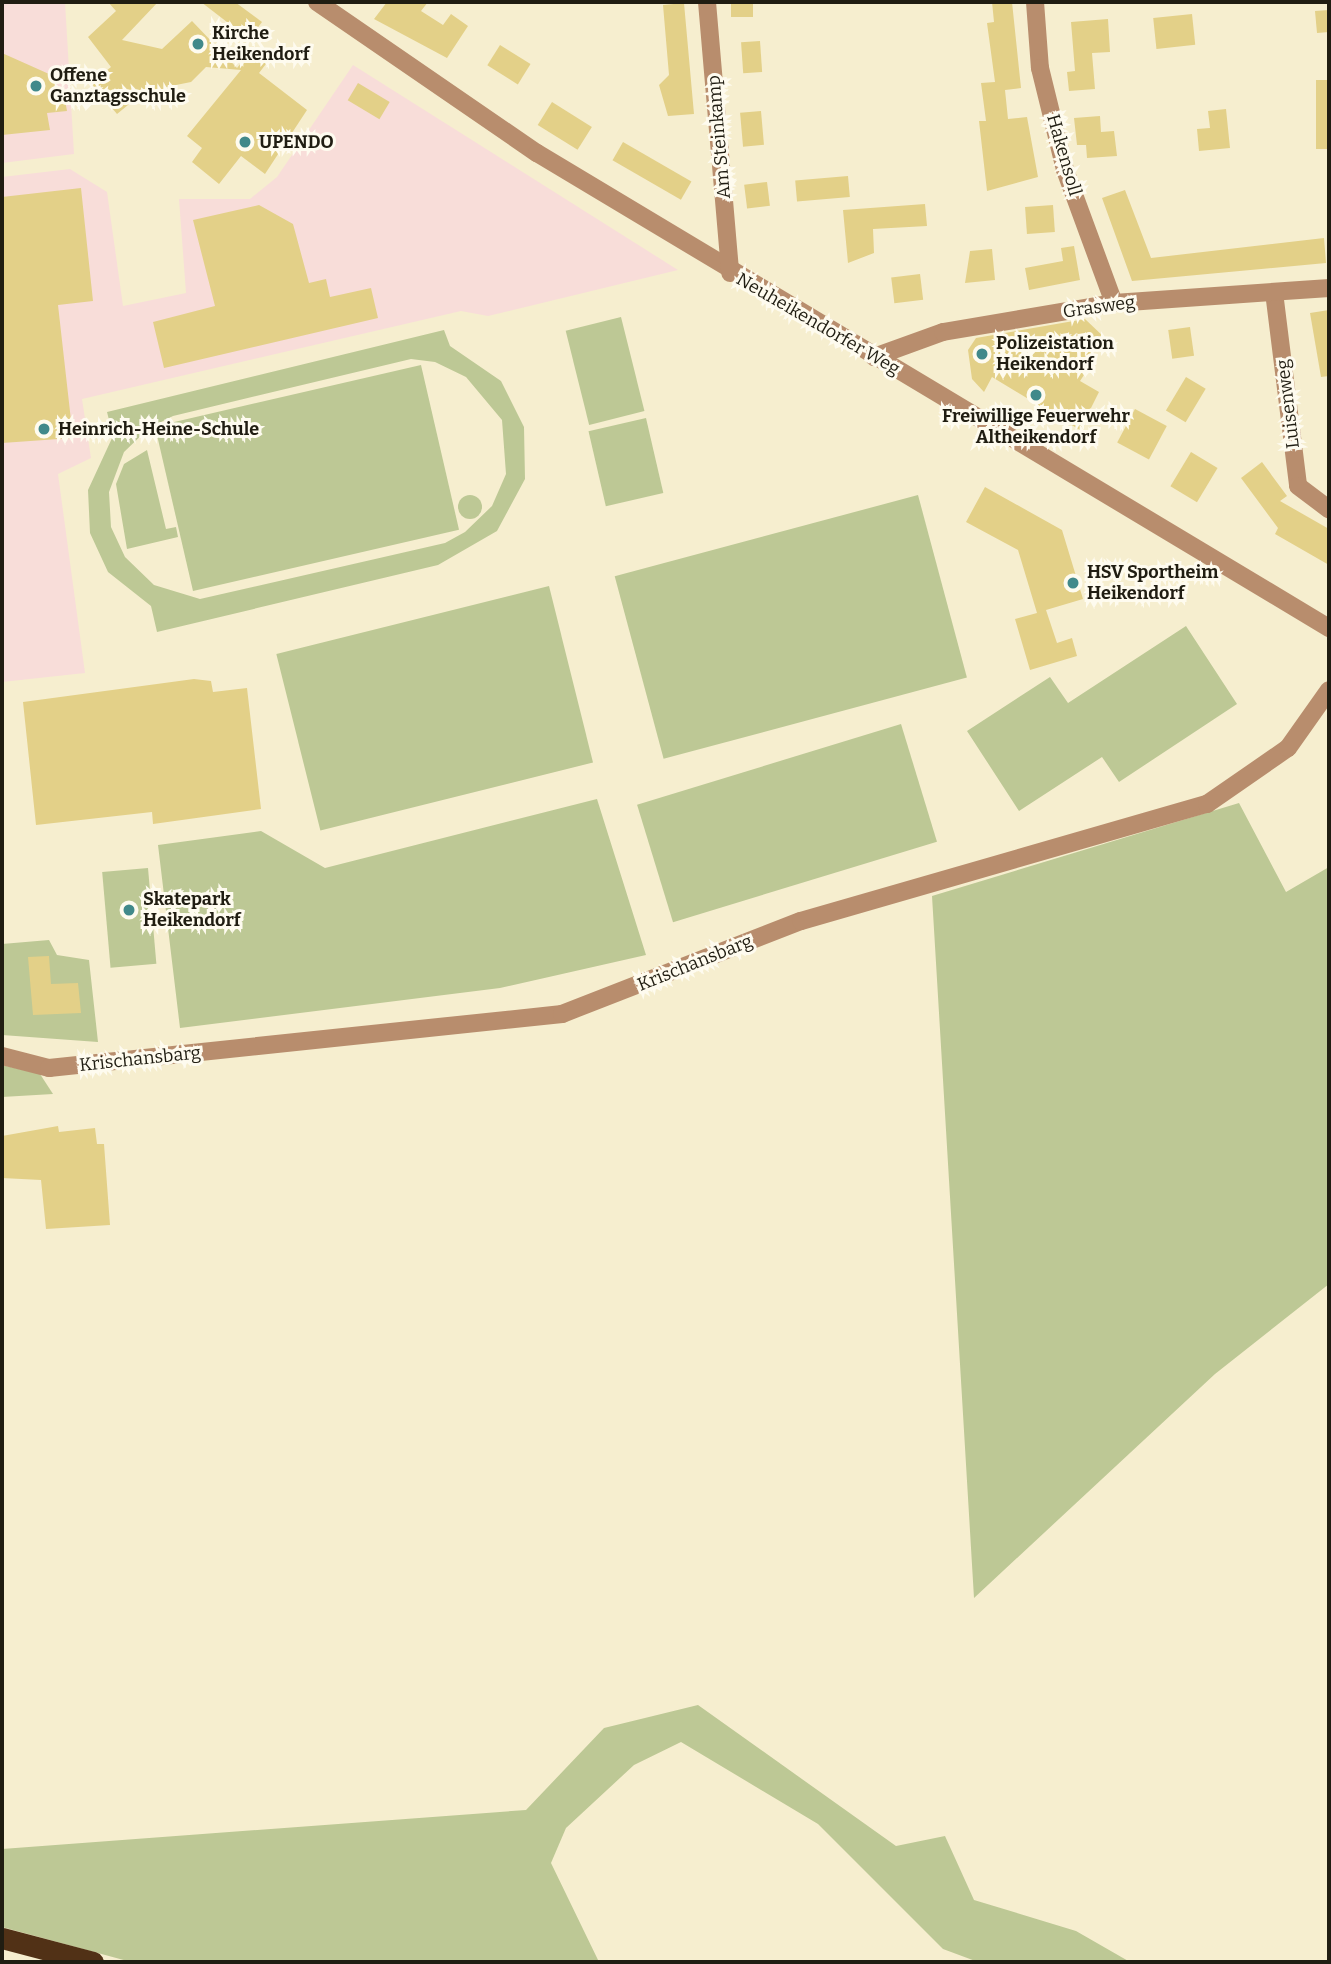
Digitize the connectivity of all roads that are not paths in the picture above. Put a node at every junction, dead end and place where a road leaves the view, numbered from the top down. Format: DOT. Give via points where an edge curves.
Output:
graph roads {
  1 [pos="317,2"];
  2 [pos="707,2"];
  3 [pos="1035,2"];
  4 [pos="730,273"];
  5 [pos="1329,288"];
  6 [pos="1275,292"];
  7 [pos="1114,303"];
  8 [pos="874,357"];
  9 [pos="1327,505"];
  10 [pos="1329,628"];
  11 [pos="1329,690"];
  12 [pos="2,1056"];
  13 [pos="2,1938"];
  14 [pos="93,1962"];
  1 -- 4 [label="street, Neuheikendorfer Weg" via="537,153"];
  2 -- 4 [label="street, Am Steinkamp"];
  3 -- 7 [label="street, Hakensoll" via="1040,68 1065,170"];
  4 -- 8 [label="street, Neuheikendorfer Weg"];
  5 -- 6 [label="street, Grasweg"];
  6 -- 7 [label="street, Grasweg"];
  6 -- 9 [label="street, Luisenweg" via="1298,485"];
  7 -- 8 [label="street, Grasweg" via="943,332"];
  8 -- 10 [label="street, Neuheikendorfer Weg"];
  11 -- 12 [label="street, Krischansbarg" via="1288,748 1207,804 801,920 562,1014 49,1068"];
  13 -- 14 [label="highway"];
}
